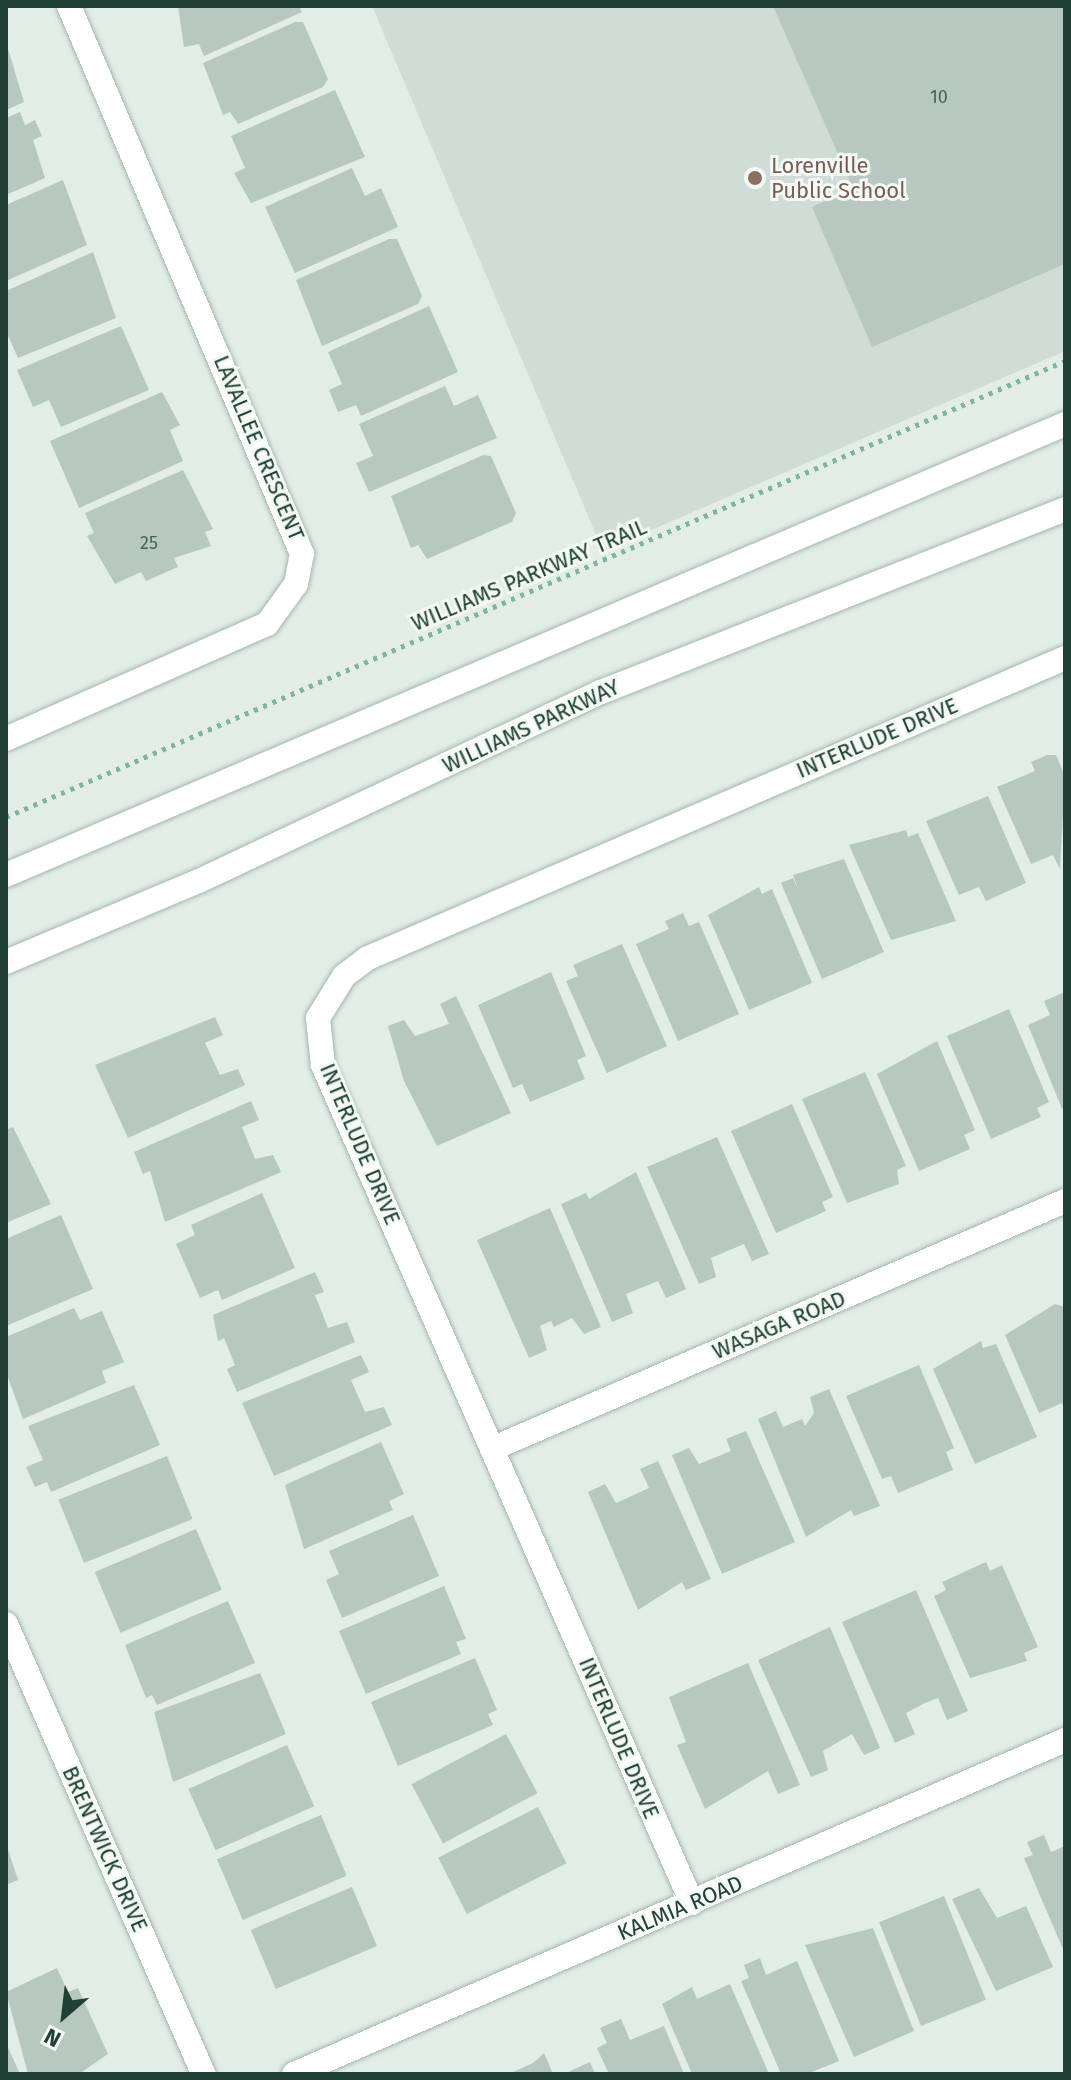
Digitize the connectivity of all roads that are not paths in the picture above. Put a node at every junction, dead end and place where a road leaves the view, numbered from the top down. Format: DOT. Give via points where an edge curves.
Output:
graph roads {
  1 [pos="69,6"];
  2 [pos="1065,424"];
  3 [pos="1065,509"];
  4 [pos="1065,658"];
  5 [pos="6,739"];
  6 [pos="6,875"];
  7 [pos="6,962"];
  8 [pos="1065,1201"];
  9 [pos="494,1448"];
  10 [pos="6,1624"];
  11 [pos="16,1674"];
  12 [pos="1065,1740"];
  13 [pos="692,1903"];
  14 [pos="204,2074"];
  15 [pos="294,2074"];
  1 -- 5 [label="street, LAVALLEE CRESCENT" via="302,554 296,584 267,624"];
  2 -- 6 [label="street"];
  3 -- 7 [label="street, WILLIAMS PARKWAY" via="601,692 199,881"];
  4 -- 9 [label="street, INTERLUDE DRIVE" via="368,958 329,996 318,1018 323,1065"];
  8 -- 9 [label="street, WASAGA ROAD"];
  9 -- 13 [label="street, INTERLUDE DRIVE"];
  10 -- 11 [label="street, BRENTWICK DRIVE"];
  11 -- 14 [label="street, BRENTWICK DRIVE"];
  12 -- 13 [label="street, KALMIA ROAD"];
  13 -- 15 [label="street, KALMIA ROAD"];
}
